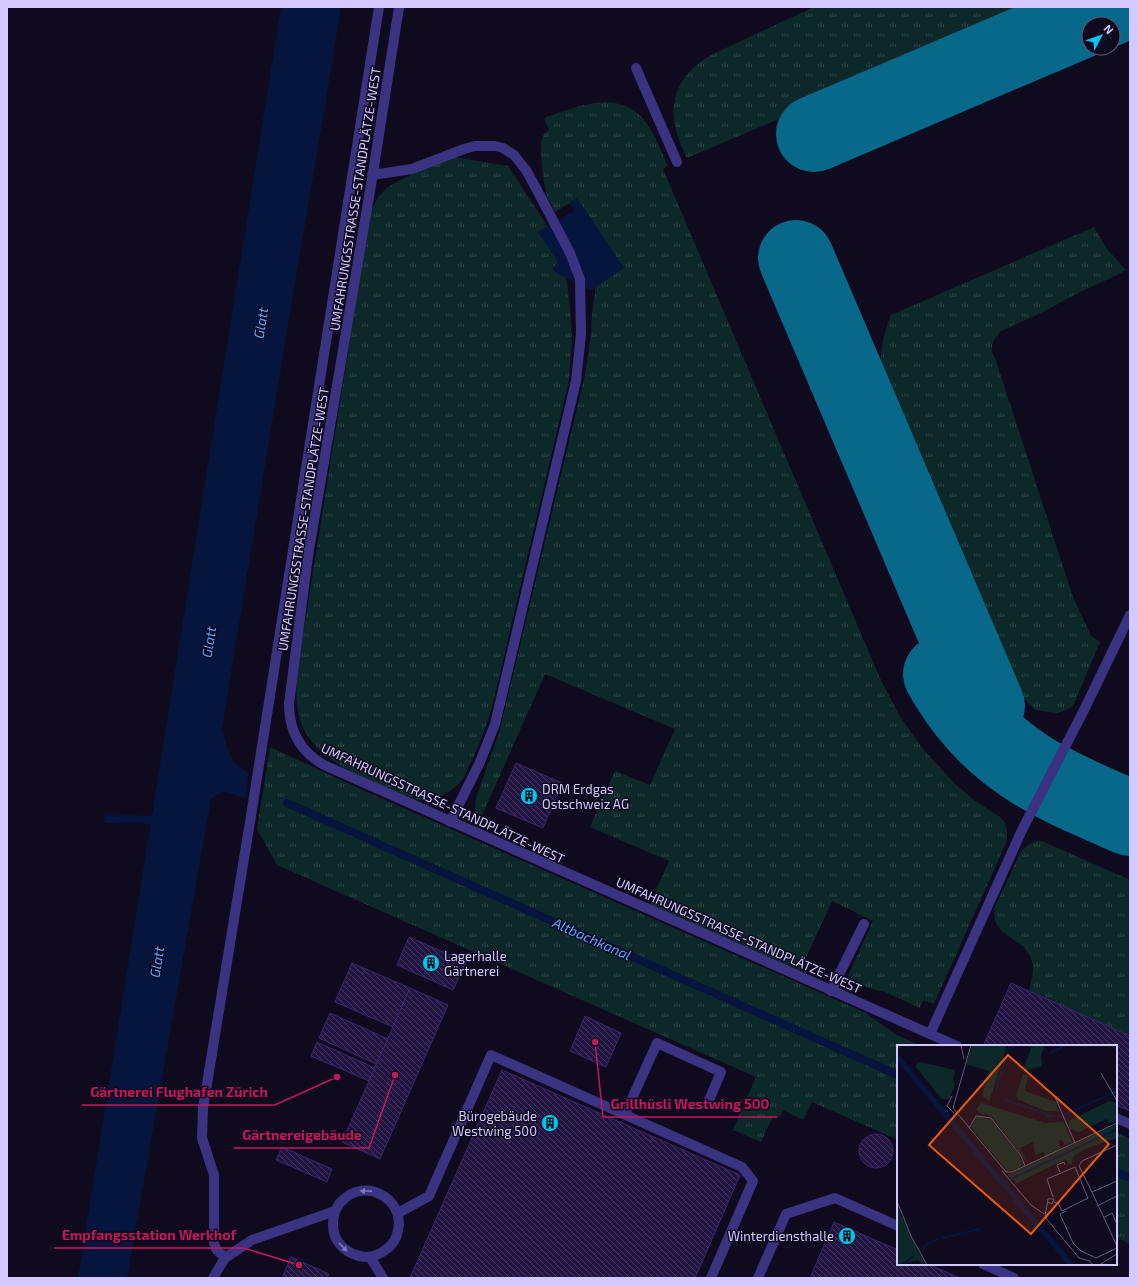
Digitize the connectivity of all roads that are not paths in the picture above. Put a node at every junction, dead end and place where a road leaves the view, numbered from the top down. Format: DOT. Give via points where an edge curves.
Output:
graph roads {
  1 [pos="379,7"];
  2 [pos="399,7"];
  3 [pos="636,68"];
  4 [pos="678,162"];
  5 [pos="372,174"];
  6 [pos="1130,615"];
  7 [pos="450,822"];
  8 [pos="864,924"];
  9 [pos="832,991"];
  10 [pos="930,1034"];
  11 [pos="955,1045"];
  12 [pos="709,1100"];
  13 [pos="625,1114"];
  14 [pos="1117,1118"];
  15 [pos="1130,1124"];
  16 [pos="335,1211"];
  17 [pos="398,1214"];
  18 [pos="897,1226"];
  19 [pos="370,1257"];
  20 [pos="225,1258"];
  21 [pos="985,1265"];
  22 [pos="213,1278"];
  23 [pos="383,1278"];
  24 [pos="711,1278"];
  25 [pos="758,1278"];
  26 [pos="1014,1278"];
  1 -- 20 [label="street" via="202,1108 202,1138 214,1175 214,1243 216,1250"];
  2 -- 5 [label="street, UMFAHRUNGSSTRASSE-STANDPLÄTZE-WEST"];
  3 -- 4 [label="street"];
  5 -- 7 [label="street, UMFAHRUNGSSTRASSE-STANDPLÄTZE-WEST" via="308,556 289,713 299,742 317,761"];
  5 -- 7 [label="street" via="412,169 471,147 490,145 503,148 514,155 532,180 570,253 580,279 581,334 576,381 495,724 480,762"];
  6 -- 10 [label="street" via="1022,830"];
  7 -- 9 [label="street, UMFAHRUNGSSTRASSE-STANDPLÄTZE-WEST"];
  8 -- 9 [label="street"];
  9 -- 10 [label="street, UMFAHRUNGSSTRASSE-STANDPLÄTZE-WEST"];
  10 -- 11 [label="street, UMFAHRUNGSSTRASSE-STANDPLÄTZE-WEST"];
  12 -- 13 [label="street" via="721,1072 657,1043"];
  13 -- 17 [label="street" via="491,1055 429,1196"];
  13 -- 24 [label="street" via="742,1167 753,1181"];
  14 -- 15 [label="street"];
  17 -- 16 [label="street, one-way" via="384,1195 373,1191 350,1194 341,1201"];
  16 -- 19 [label="street, one-way" via="332,1222 334,1234 340,1244 348,1252"];
  16 -- 20 [label="street" via="252,1240"];
  17 -- 19 [label="street" via="397,1236 391,1246 382,1253"];
  18 -- 25 [label="street" via="835,1198 786,1214"];
  19 -- 23 [label="street"];
  20 -- 22 [label="street"];
  21 -- 26 [label="street"];
}
